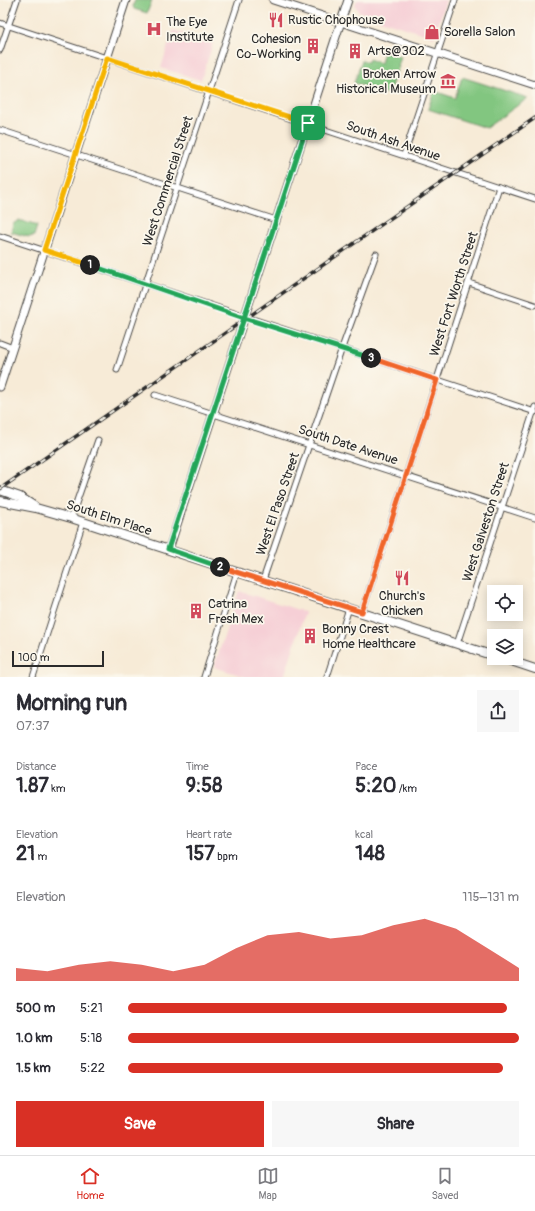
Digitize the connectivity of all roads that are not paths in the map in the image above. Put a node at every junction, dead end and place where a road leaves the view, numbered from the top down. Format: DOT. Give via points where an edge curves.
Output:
graph roads {
  1 [pos="17,0"];
  2 [pos="126,0"];
  3 [pos="239,0"];
  4 [pos="272,0"];
  5 [pos="348,0"];
  6 [pos="455,0"];
  7 [pos="341,22"];
  8 [pos="0,23"];
  9 [pos="8,26"];
  10 [pos="0,50"];
  11 [pos="437,54"];
  12 [pos="107,58"];
  13 [pos="535,85"];
  14 [pos="209,91"];
  15 [pos="308,123"];
  16 [pos="0,130"];
  17 [pos="76,154"];
  18 [pos="404,155"];
  19 [pos="177,187"];
  20 [pos="499,187"];
  21 [pos="535,199"];
  22 [pos="276,220"];
  23 [pos="0,236"];
  24 [pos="44,250"];
  25 [pos="376,254"];
  26 [pos="468,283"];
  27 [pos="145,284"];
  28 [pos="535,305"];
  29 [pos="244,318"];
  30 [pos="0,343"];
  31 [pos="13,348"];
  32 [pos="342,348"];
  33 [pos="118,370"];
  34 [pos="437,380"];
  35 [pos="0,387"];
  36 [pos="154,395"];
  37 [pos="534,410"];
  38 [pos="214,414"];
  39 [pos="98,440"];
  40 [pos="310,444"];
  41 [pos="406,476"];
  42 [pos="0,490"];
  43 [pos="0,501"];
  44 [pos="502,507"];
  45 [pos="36,508"];
  46 [pos="71,518"];
  47 [pos="535,518"];
  48 [pos="82,522"];
  49 [pos="168,549"];
  50 [pos="237,572"];
  51 [pos="264,580"];
  52 [pos="349,608"];
  53 [pos="362,612"];
  54 [pos="457,644"];
  55 [pos="487,654"];
  56 [pos="523,665"];
  57 [pos="535,669"];
  58 [pos="33,677"];
  59 [pos="204,677"];
  60 [pos="327,677"];
  1 -- 9 [label="street"];
  2 -- 12 [label="street"];
  3 -- 14 [label="street, West Commercial Street"];
  4 -- 7 [label="street"];
  5 -- 7 [label="street"];
  6 -- 11 [label="street"];
  7 -- 11 [label="street"];
  7 -- 15 [label="street"];
  8 -- 9 [label="street, South Ash Avenue"];
  9 -- 10 [label="street"];
  9 -- 12 [label="street, South Ash Avenue"];
  11 -- 13 [label="street"];
  11 -- 18 [label="street"];
  12 -- 14 [label="street, South Ash Avenue"];
  12 -- 17 [label="street"];
  14 -- 15 [label="street, South Ash Avenue"];
  14 -- 19 [label="street, West Commercial Street"];
  15 -- 18 [label="street, South Ash Avenue"];
  15 -- 22 [label="street"];
  16 -- 17 [label="street"];
  17 -- 19 [label="street"];
  17 -- 24 [label="street"];
  18 -- 20 [label="street, South Ash Avenue"];
  19 -- 22 [label="street"];
  19 -- 27 [label="street, West Commercial Street"];
  20 -- 21 [label="street, South Ash Avenue"];
  20 -- 26 [label="street, West Fort Worth Street"];
  22 -- 29 [label="street"];
  23 -- 24 [label="street"];
  24 -- 27 [label="street"];
  24 -- 31 [label="street"];
  25 -- 32 [label="street, West El Paso Street"];
  26 -- 28 [label="street"];
  26 -- 34 [label="street, West Fort Worth Street"];
  27 -- 29 [label="street"];
  27 -- 33 [label="street, West Commercial Street"];
  29 -- 32 [label="street"];
  29 -- 38 [label="street"];
  30 -- 31 [label="street"];
  31 -- 35 [label="street"];
  32 -- 34 [label="street"];
  32 -- 40 [label="street, West El Paso Street"];
  34 -- 37 [label="street"];
  34 -- 41 [label="street, West Fort Worth Street"];
  36 -- 38 [label="street, South Date Avenue"];
  37 -- 44 [label="street, West Galveston Street"];
  38 -- 40 [label="street, South Date Avenue"];
  38 -- 49 [label="street"];
  39 -- 46 [label="street"];
  40 -- 41 [label="street, South Date Avenue"];
  40 -- 51 [label="street, West El Paso Street"];
  41 -- 44 [label="street, South Date Avenue"];
  41 -- 53 [label="street, West Fort Worth Street"];
  42 -- 45 [label="main road, South Elm Place" via="20,497"];
  43 -- 45 [label="main road, South Elm Place"];
  44 -- 47 [label="street, South Date Avenue"];
  44 -- 54 [label="street, West Galveston Street"];
  45 -- 46 [label="main road, South Elm Place"];
  46 -- 48 [label="main road, South Elm Place"];
  48 -- 49 [label="main road, South Elm Place"];
  48 -- 58 [label="street"];
  49 -- 50 [label="main road, South Elm Place"];
  50 -- 51 [label="main road, South Elm Place"];
  50 -- 59 [label="street"];
  51 -- 52 [label="main road, South Elm Place"];
  52 -- 53 [label="main road, South Elm Place"];
  52 -- 60 [label="street"];
  53 -- 54 [label="main road, South Elm Place"];
  54 -- 55 [label="main road, South Elm Place"];
  56 -- 57 [label="main road"];
}
